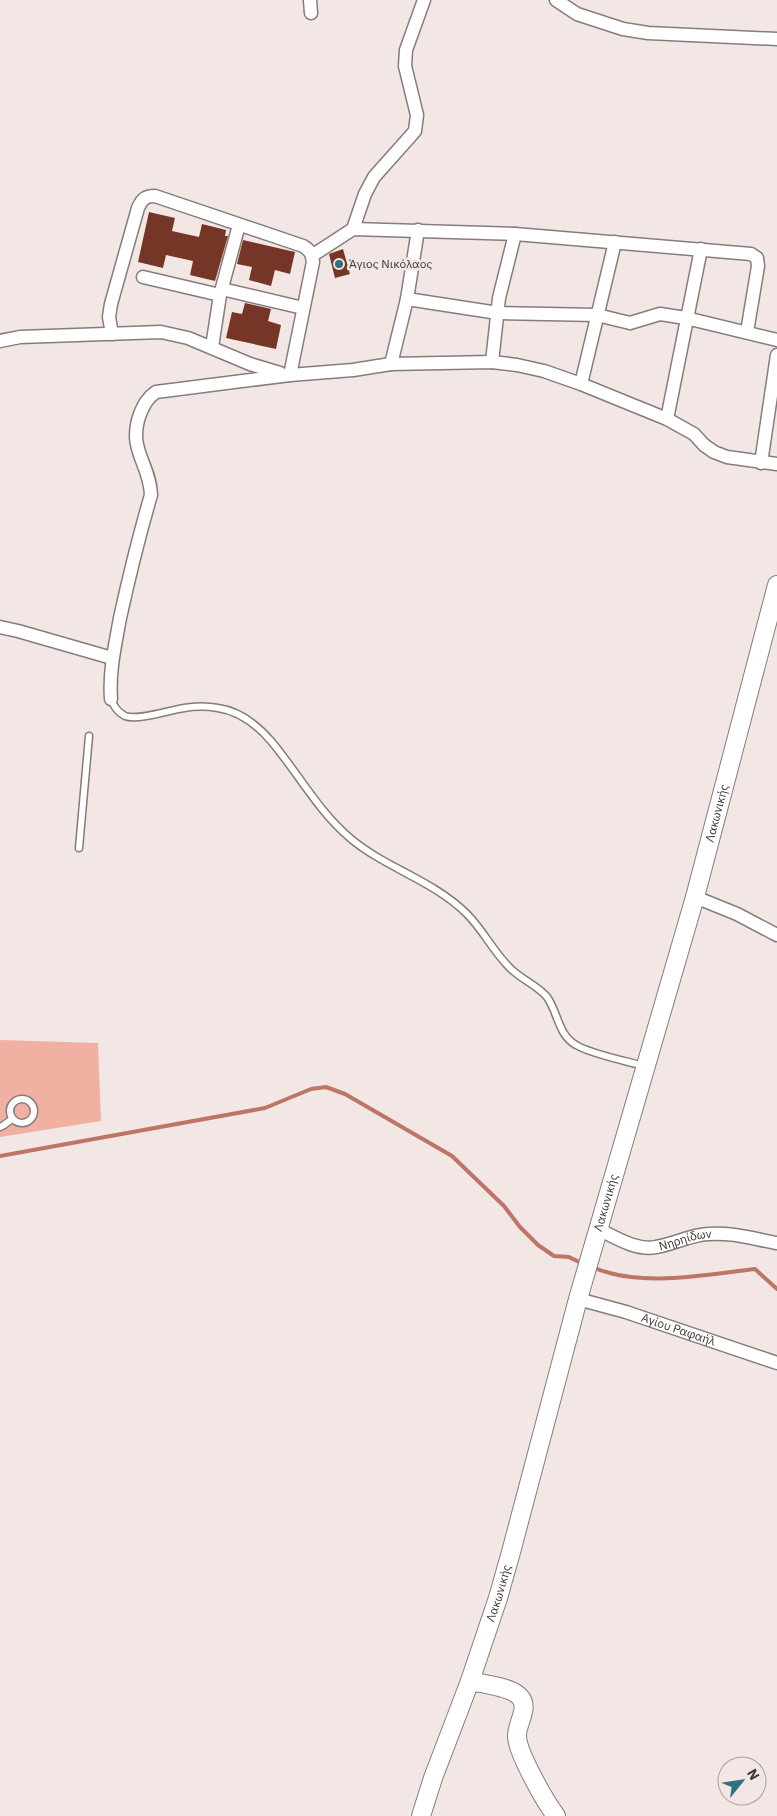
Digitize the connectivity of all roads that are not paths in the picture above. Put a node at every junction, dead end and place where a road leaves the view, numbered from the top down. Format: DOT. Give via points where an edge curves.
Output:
graph roads {
  1 [pos="310,0"];
  2 [pos="424,0"];
  3 [pos="556,0"];
  4 [pos="311,13"];
  5 [pos="777,40"];
  6 [pos="239,225"];
  7 [pos="353,228"];
  8 [pos="418,230"];
  9 [pos="515,234"];
  10 [pos="615,242"];
  11 [pos="701,249"];
  12 [pos="312,255"];
  13 [pos="143,277"];
  14 [pos="221,292"];
  15 [pos="407,299"];
  16 [pos="303,308"];
  17 [pos="498,313"];
  18 [pos="597,315"];
  19 [pos="686,318"];
  20 [pos="746,332"];
  21 [pos="112,334"];
  22 [pos="777,340"];
  23 [pos="0,341"];
  24 [pos="212,347"];
  25 [pos="777,355"];
  26 [pos="492,362"];
  27 [pos="391,364"];
  28 [pos="290,375"];
  29 [pos="581,384"];
  30 [pos="667,419"];
  31 [pos="761,463"];
  32 [pos="777,464"];
  33 [pos="777,586"];
  34 [pos="0,627"];
  35 [pos="112,658"];
  36 [pos="111,699"];
  37 [pos="89,736"];
  38 [pos="79,848"];
  39 [pos="694,897"];
  40 [pos="777,935"];
  41 [pos="645,1066"];
  42 [pos="12,1119"];
  43 [pos="0,1127"];
  44 [pos="597,1232"];
  45 [pos="777,1243"];
  46 [pos="578,1299"];
  47 [pos="777,1363"];
  48 [pos="470,1681"];
  49 [pos="421,1816"];
  50 [pos="556,1816"];
  1 -- 4 [label="street"];
  2 -- 7 [label="street" via="406,50 405,66 417,115 415,132 374,177"];
  3 -- 5 [label="street" via="577,14 624,29"];
  6 -- 12 [label="street" via="303,246"];
  6 -- 14 [label="street"];
  6 -- 21 [label="street" via="155,196 142,200 111,304"];
  7 -- 8 [label="street"];
  7 -- 12 [label="street"];
  8 -- 9 [label="street"];
  8 -- 15 [label="street"];
  9 -- 10 [label="street"];
  9 -- 17 [label="street"];
  10 -- 11 [label="street"];
  10 -- 18 [label="street"];
  11 -- 19 [label="street"];
  11 -- 20 [label="street" via="751,254 757,258"];
  12 -- 16 [label="street"];
  13 -- 14 [label="street"];
  14 -- 16 [label="street"];
  14 -- 24 [label="street"];
  15 -- 17 [label="street"];
  15 -- 27 [label="street"];
  16 -- 28 [label="street"];
  17 -- 18 [label="street"];
  17 -- 26 [label="street"];
  18 -- 19 [label="street" via="630,323 660,314"];
  18 -- 29 [label="street"];
  19 -- 20 [label="street"];
  19 -- 30 [label="street"];
  20 -- 22 [label="street"];
  21 -- 23 [label="street" via="20,337"];
  21 -- 24 [label="street" via="161,332"];
  24 -- 28 [label="street" via="265,369"];
  25 -- 31 [label="street"];
  26 -- 27 [label="street"];
  26 -- 29 [label="street" via="517,364"];
  27 -- 28 [label="street"];
  28 -- 35 [label="street" via="166,390 149,397 136,431 136,446 151,484 151,495 131,564"];
  29 -- 30 [label="street"];
  30 -- 31 [label="street" via="694,434 714,452"];
  31 -- 32 [label="street"];
  33 -- 39 [label="main road, Λακωνικής"];
  34 -- 35 [label="street"];
  35 -- 36 [label="street"];
  36 -- 41 [label="lane" via="116,709 126,716 203,706 238,714 255,725 284,756 333,823 350,839 418,879 467,914 512,970 548,999 567,1038 575,1045"];
  37 -- 38 [label="lane"];
  39 -- 40 [label="street"];
  39 -- 41 [label="main road, Λακωνικής"];
  41 -- 44 [label="main road, Λακωνικής"];
  42 -- 42 [label="lane" via="19,1123 28,1122 34,1116 34,1107 29,1100 20,1098 12,1102 9,1110"];
  42 -- 43 [label="lane"];
  44 -- 45 [label="street, Νηρηίδων" via="639,1246 654,1247 721,1233"];
  44 -- 46 [label="main road, Λακωνικής"];
  46 -- 47 [label="street, Αγίου Ραφαήλ"];
  46 -- 48 [label="main road, Λακωνικής" via="498,1598"];
  48 -- 49 [label="main road, Λακωνικής"];
  48 -- 50 [label="main road" via="514,1691 522,1698 525,1708 517,1739"];
}
